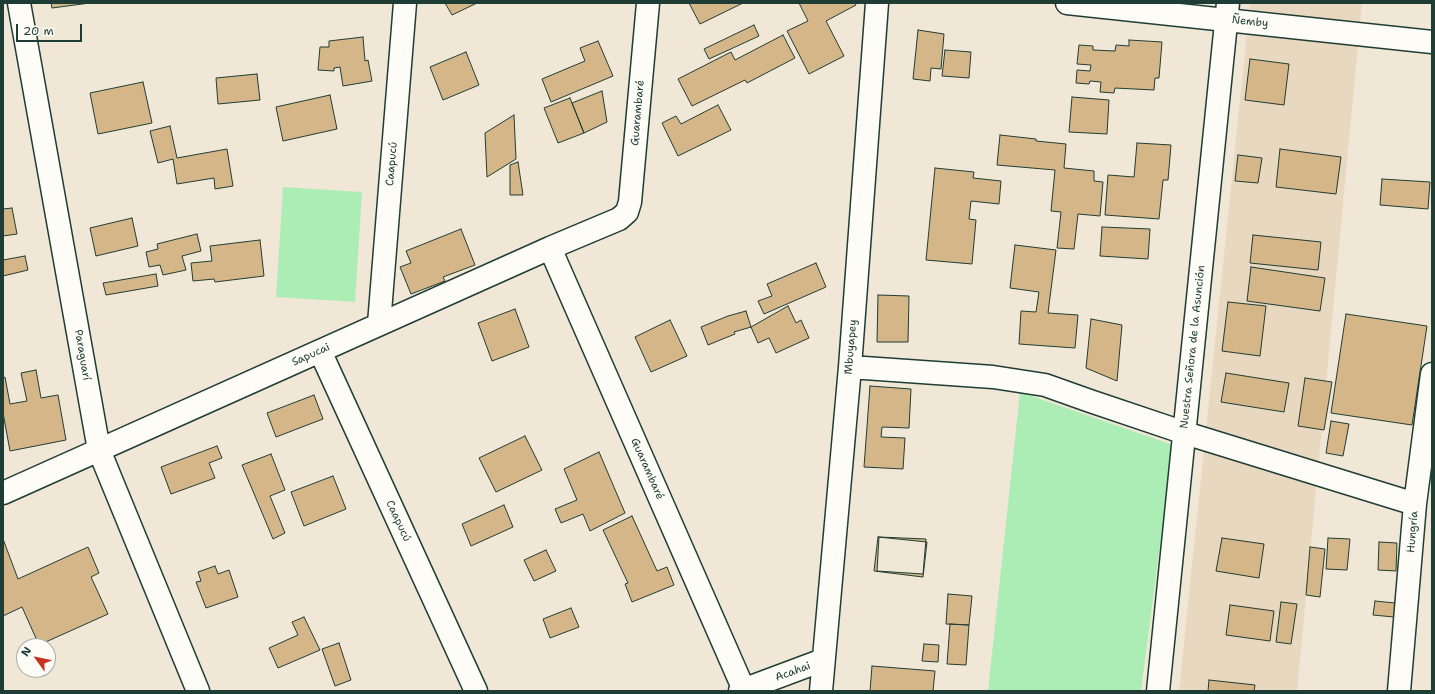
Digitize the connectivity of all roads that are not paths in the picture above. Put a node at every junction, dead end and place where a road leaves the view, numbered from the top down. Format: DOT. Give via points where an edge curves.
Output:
graph roads {
  1 [pos="19,3"];
  2 [pos="405,3"];
  3 [pos="648,3"];
  4 [pos="877,3"];
  5 [pos="1067,3"];
  6 [pos="1228,11"];
  7 [pos="1432,42"];
  8 [pos="619,219"];
  9 [pos="550,248"];
  10 [pos="379,324"];
  11 [pos="320,351"];
  12 [pos="850,367"];
  13 [pos="1432,374"];
  14 [pos="1185,433"];
  15 [pos="99,450"];
  16 [pos="3,493"];
  17 [pos="1415,504"];
  18 [pos="823,660"];
  19 [pos="742,690"];
  20 [pos="198,691"];
  21 [pos="476,691"];
  22 [pos="821,691"];
  23 [pos="1158,691"];
  24 [pos="1399,691"];
  1 -- 15 [label="street, Paraguarí"];
  2 -- 10 [label="street, Caapucú"];
  3 -- 8 [label="street, Guarambaré" via="630,202 627,212"];
  4 -- 12 [label="street, Mbuyapey"];
  5 -- 6 [label="street, Ñemby"];
  6 -- 7 [label="street, Ñemby"];
  6 -- 14 [label="street, Nuestra Señora de la Asunción"];
  8 -- 9 [label="street, Sapucai"];
  9 -- 10 [label="street, Sapucai"];
  9 -- 19 [label="street, Guarambaré"];
  10 -- 11 [label="street, Sapucai"];
  11 -- 15 [label="street, Sapucai"];
  11 -- 21 [label="street, Caapucú"];
  12 -- 14 [label="street" via="993,377 1045,385"];
  12 -- 18 [label="street, Mbuyapey"];
  13 -- 17 [label="street, Hungría"];
  14 -- 17 [label="street"];
  14 -- 23 [label="street, Nuestra Señora de la Asunción"];
  15 -- 16 [label="street, Sapucai"];
  15 -- 20 [label="street, Paraguarí"];
  17 -- 24 [label="street, Hungría"];
  18 -- 19 [label="street, Acahai"];
  18 -- 22 [label="street, Mbuyapey"];
}
